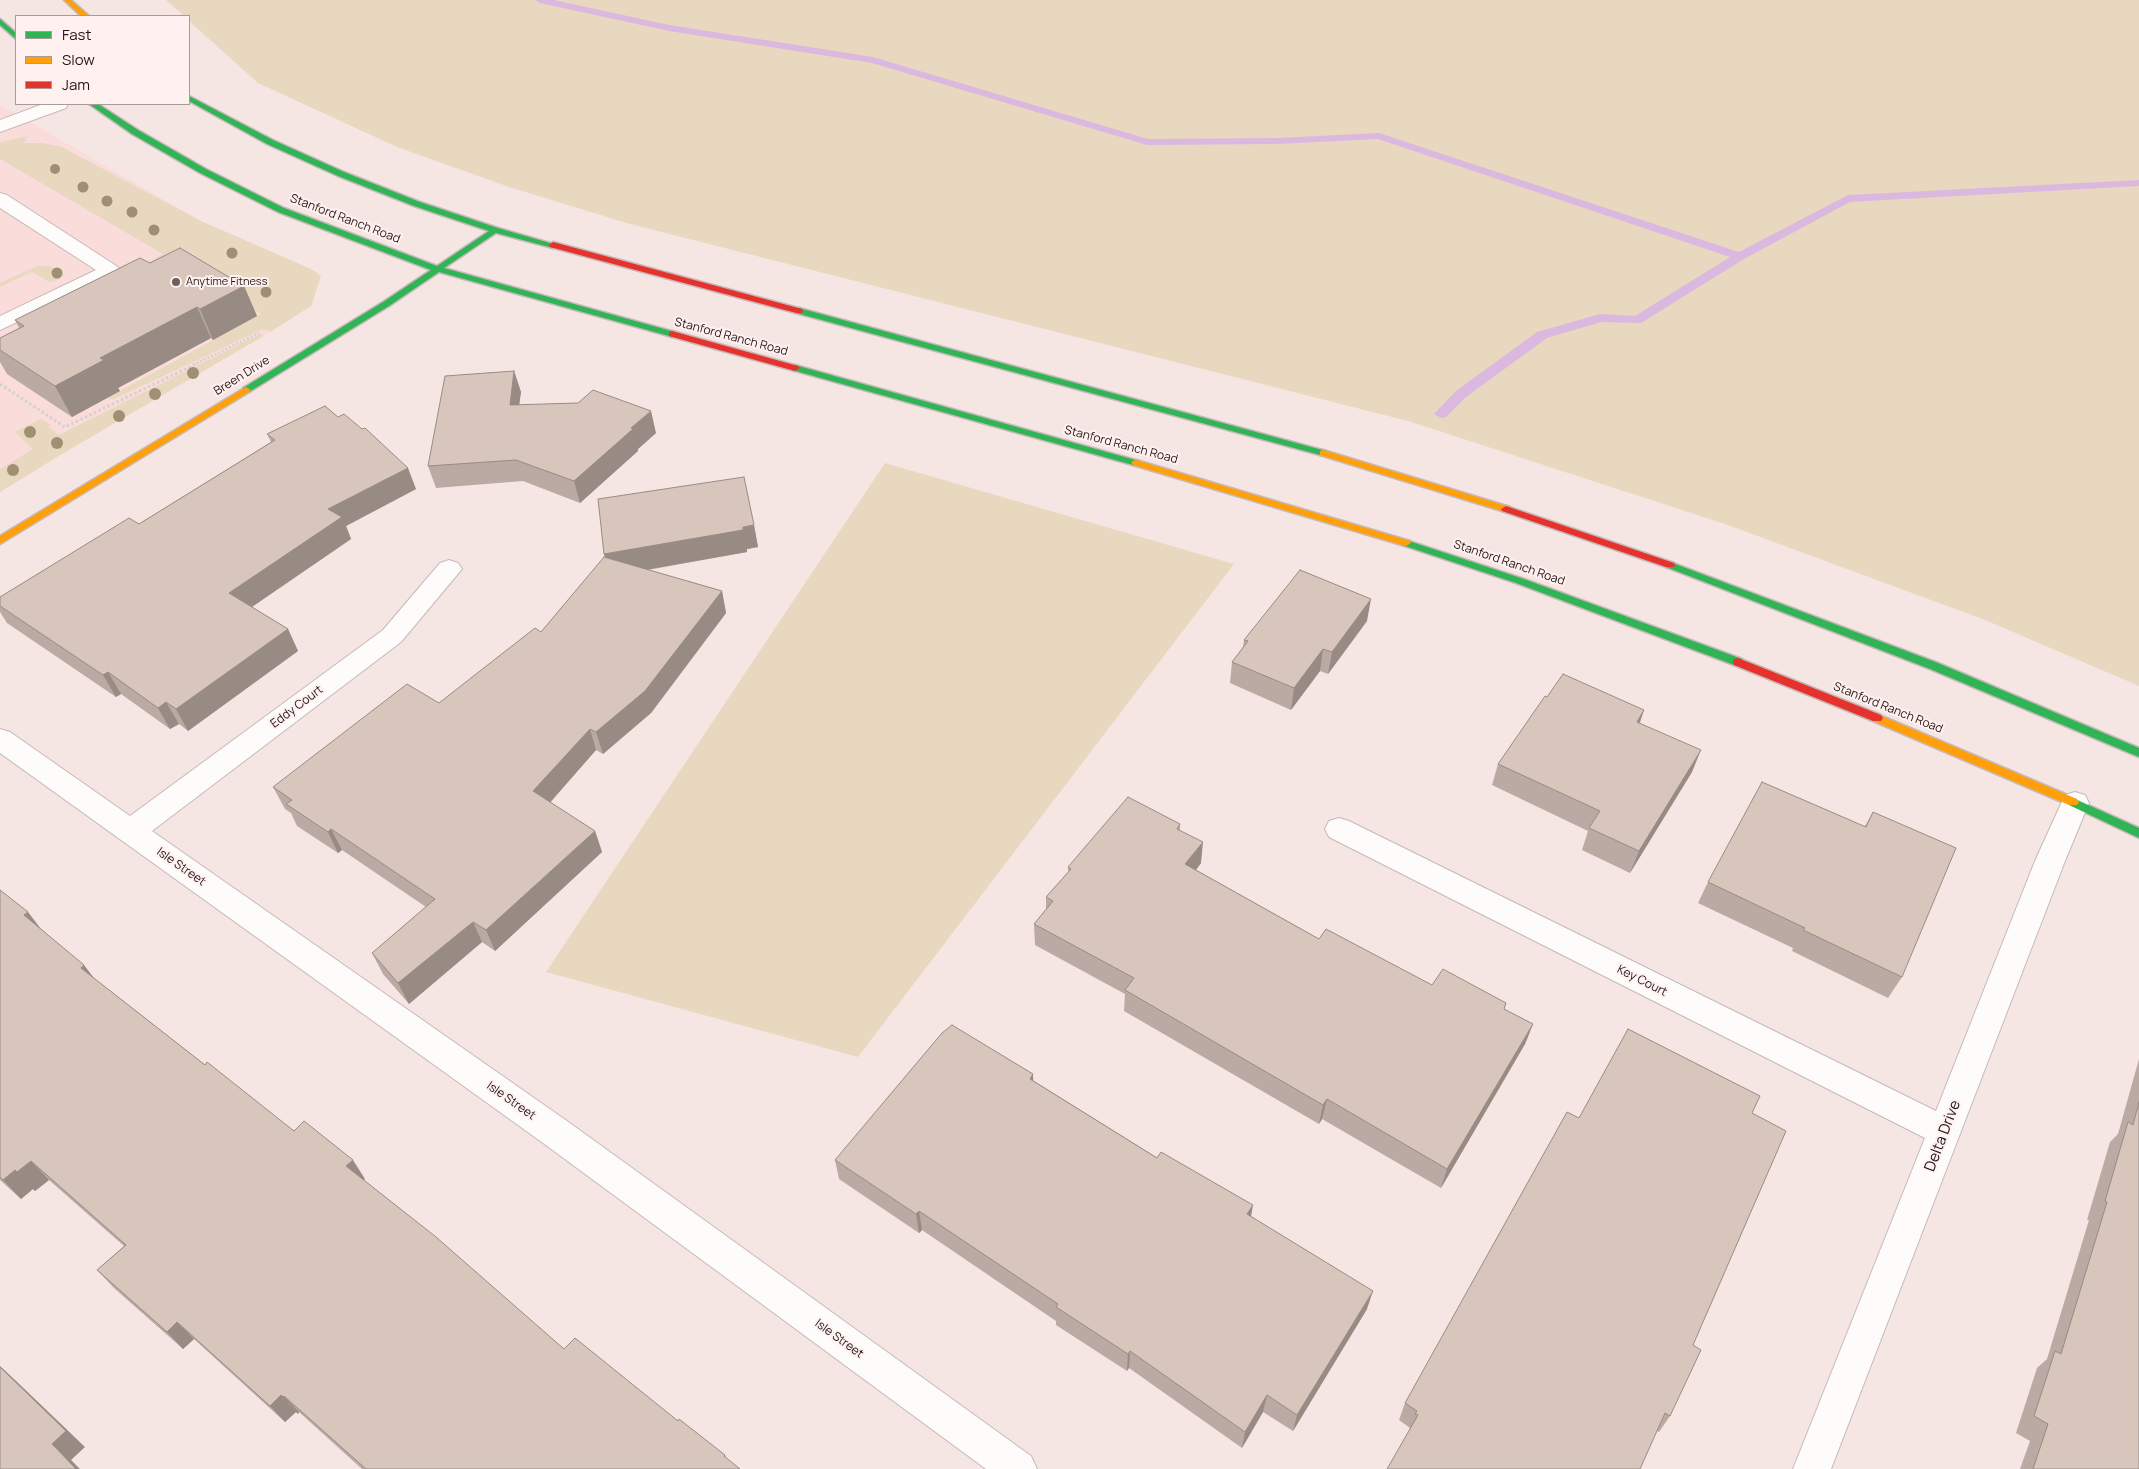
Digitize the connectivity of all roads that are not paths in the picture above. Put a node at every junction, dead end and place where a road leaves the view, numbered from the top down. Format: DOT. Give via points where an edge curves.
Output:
graph roads {
  1 [pos="67,0"];
  2 [pos="84,15"];
  3 [pos="0,21"];
  4 [pos="15,36"];
  5 [pos="190,99"];
  6 [pos="56,105"];
  7 [pos="94,105"];
  8 [pos="0,126"];
  9 [pos="0,199"];
  10 [pos="495,230"];
  11 [pos="437,269"];
  12 [pos="0,324"];
  13 [pos="0,541"];
  14 [pos="449,569"];
  15 [pos="0,740"];
  16 [pos="2139,753"];
  17 [pos="2075,803"];
  18 [pos="1340,829"];
  19 [pos="130,832"];
  20 [pos="2139,833"];
  21 [pos="1945,1132"];
  22 [pos="1018,1469"];
  23 [pos="1812,1469"];
  1 -- 2 [label="main road"];
  3 -- 4 [label="main road"];
  5 -- 10 [label="main road" via="270,142 341,174"];
  6 -- 8 [label="street"];
  7 -- 11 [label="main road, Stanford Ranch Road" via="203,171 281,210"];
  9 -- 12 [label="street" via="111,271"];
  10 -- 11 [label="main road, Breen Drive"];
  10 -- 16 [label="main road" via="1255,433 1444,489 1638,553 1768,601 1934,666"];
  11 -- 13 [label="main road, Breen Drive" via="386,304"];
  11 -- 17 [label="main road, Stanford Ranch Road" via="1368,530 1520,581 1740,662"];
  14 -- 19 [label="street, Eddy Court" via="392,636"];
  15 -- 19 [label="street, Isle Street"];
  17 -- 20 [label="main road, Stanford Ranch Road"];
  17 -- 21 [label="street, Delta Drive"];
  18 -- 21 [label="street, Key Court"];
  19 -- 22 [label="street, Isle Street" via="547,1126"];
  21 -- 23 [label="street, Delta Drive"];
}
